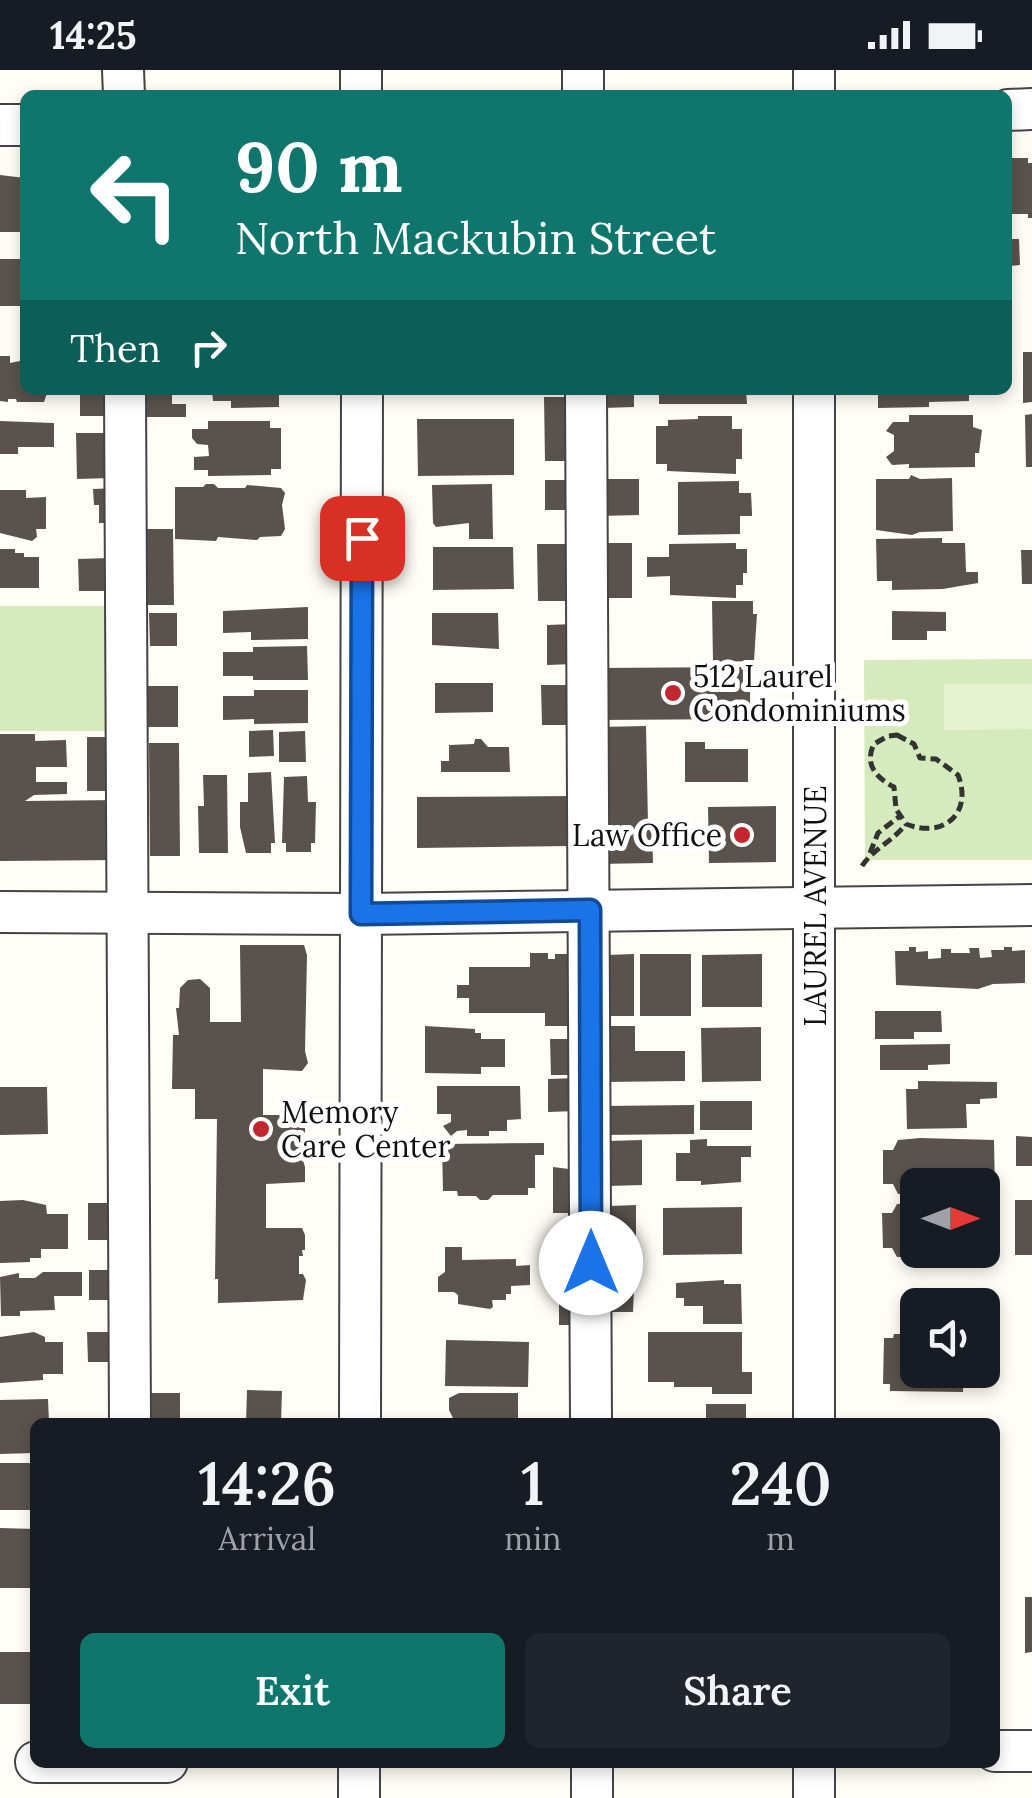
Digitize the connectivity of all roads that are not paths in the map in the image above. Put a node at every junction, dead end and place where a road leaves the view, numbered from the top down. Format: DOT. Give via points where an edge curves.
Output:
graph roads {
  1 [pos="125,395"];
  2 [pos="362,395"];
  3 [pos="586,395"];
  4 [pos="814,395"];
  5 [pos="1032,905"];
  6 [pos="815,906"];
  7 [pos="590,910"];
  8 [pos="0,912"];
  9 [pos="128,912"];
  10 [pos="361,914"];
  11 [pos="130,1418"];
  12 [pos="360,1418"];
  13 [pos="591,1418"];
  14 [pos="814,1418"];
  15 [pos="1000,1751"];
  16 [pos="1032,1751"];
  17 [pos="0,1762"];
  18 [pos="30,1762"];
  19 [pos="360,1768"];
  20 [pos="592,1768"];
  21 [pos="814,1768"];
  22 [pos="360,1798"];
  23 [pos="592,1798"];
  24 [pos="814,1798"];
  1 -- 9 [label="street"];
  2 -- 10 [label="street"];
  3 -- 7 [label="street"];
  4 -- 6 [label="street, LAUREL AVENUE"];
  5 -- 6 [label="street"];
  6 -- 7 [label="street"];
  6 -- 14 [label="street, LAUREL AVENUE"];
  7 -- 10 [label="street"];
  7 -- 13 [label="street"];
  8 -- 9 [label="street"];
  9 -- 10 [label="street"];
  9 -- 11 [label="street"];
  10 -- 12 [label="street"];
  15 -- 16 [label="street"];
  17 -- 18 [label="street"];
  19 -- 22 [label="street"];
  20 -- 23 [label="street"];
  21 -- 24 [label="street"];
}
